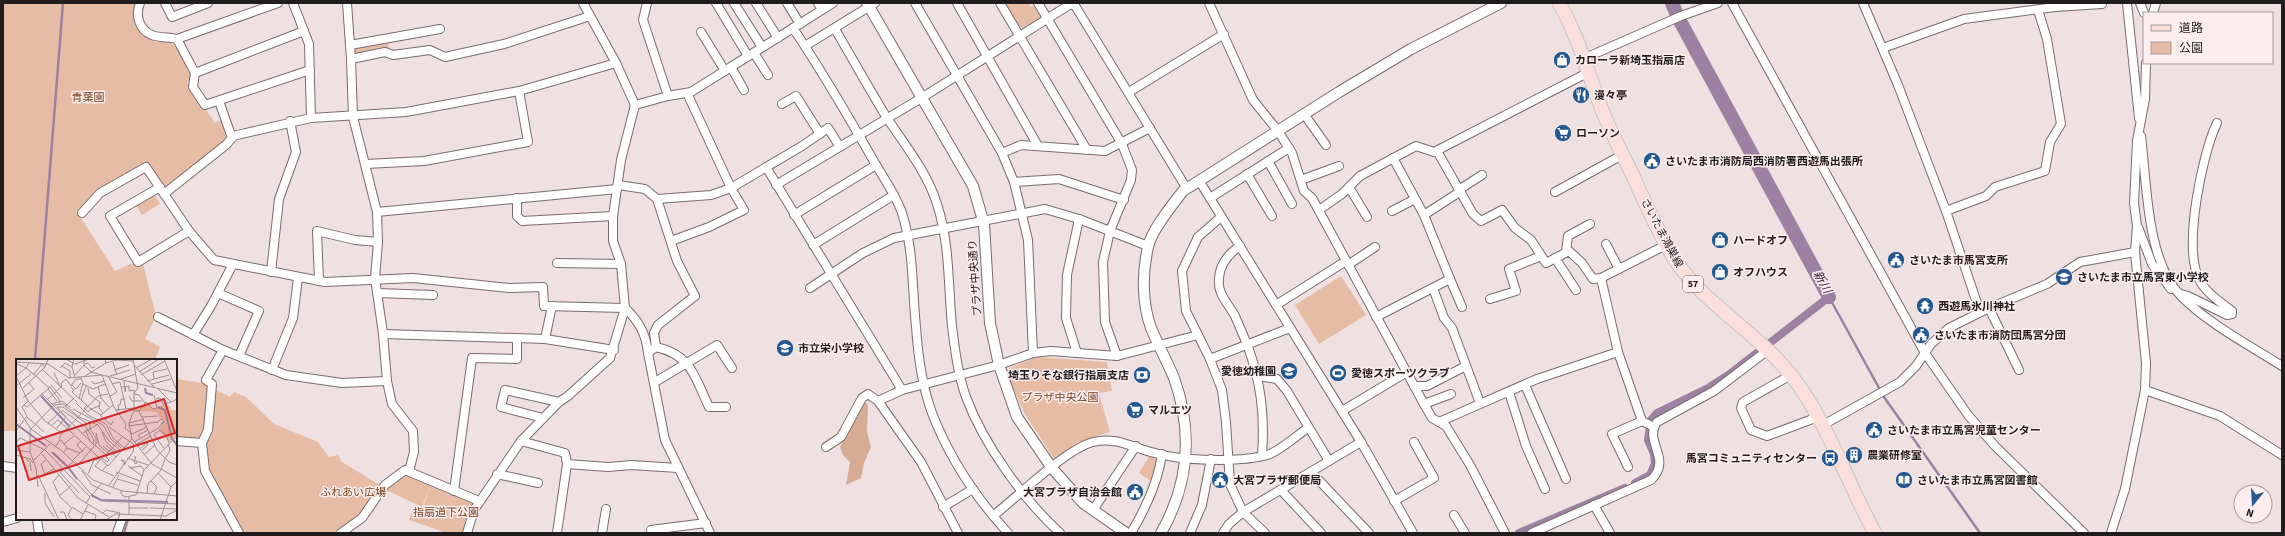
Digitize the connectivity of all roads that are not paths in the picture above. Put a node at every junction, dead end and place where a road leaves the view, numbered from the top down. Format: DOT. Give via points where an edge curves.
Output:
graph roads {
  1 [pos="140,3"];
  2 [pos="165,3"];
  3 [pos="208,3"];
  4 [pos="278,3"];
  5 [pos="293,3"];
  6 [pos="346,3"];
  7 [pos="583,3"];
  8 [pos="647,3"];
  9 [pos="716,3"];
  10 [pos="734,3"];
  11 [pos="756,3"];
  12 [pos="787,3"];
  13 [pos="833,3"];
  14 [pos="915,3"];
  15 [pos="957,3"];
  16 [pos="1000,3"];
  17 [pos="1038,3"];
  18 [pos="1209,3"];
  19 [pos="1501,3"];
  20 [pos="1559,3"];
  21 [pos="1718,3"];
  22 [pos="1732,3"];
  23 [pos="1862,3"];
  24 [pos="2127,3"];
  25 [pos="870,4"];
  26 [pos="2102,4"];
  27 [pos="820,6"];
  28 [pos="2038,10"];
  29 [pos="590,16"];
  30 [pos="1046,19"];
  31 [pos="796,26"];
  32 [pos="835,29"];
  33 [pos="440,30"];
  34 [pos="304,31"];
  35 [pos="701,32"];
  36 [pos="1224,34"];
  37 [pos="1020,37"];
  38 [pos="778,38"];
  39 [pos="177,39"];
  40 [pos="350,44"];
  41 [pos="805,46"];
  42 [pos="762,47"];
  43 [pos="1883,48"];
  44 [pos="751,54"];
  45 [pos="987,56"];
  46 [pos="351,58"];
  47 [pos="1585,58"];
  48 [pos="616,63"];
  49 [pos="2146,64"];
  50 [pos="728,69"];
  51 [pos="310,70"];
  52 [pos="195,72"];
  53 [pos="1589,72"];
  54 [pos="768,75"];
  55 [pos="956,75"];
  56 [pos="744,90"];
  57 [pos="519,91"];
  58 [pos="1129,92"];
  59 [pos="687,93"];
  60 [pos="668,96"];
  61 [pos="923,97"];
  62 [pos="219,101"];
  63 [pos="782,104"];
  64 [pos="636,105"];
  65 [pos="1304,114"];
  66 [pos="353,117"];
  67 [pos="311,118"];
  68 [pos="888,118"];
  69 [pos="290,121"];
  70 [pos="2217,123"];
  71 [pos="1150,128"];
  72 [pos="1278,131"];
  73 [pos="2140,131"];
  74 [pos="820,134"];
  75 [pos="858,135"];
  76 [pos="232,138"];
  77 [pos="1122,144"];
  78 [pos="1326,145"];
  79 [pos="1038,146"];
  80 [pos="840,147"];
  81 [pos="1289,148"];
  82 [pos="1087,150"];
  83 [pos="1436,151"];
  84 [pos="1002,153"];
  85 [pos="1622,155"];
  86 [pos="1393,158"];
  87 [pos="1268,161"];
  88 [pos="366,164"];
  89 [pos="876,165"];
  90 [pos="1339,166"];
  91 [pos="766,167"];
  92 [pos="1247,174"];
  93 [pos="1482,175"];
  94 [pos="1301,180"];
  95 [pos="1014,182"];
  96 [pos="1200,182"];
  97 [pos="776,185"];
  98 [pos="617,187"];
  99 [pos="1349,187"];
  100 [pos="731,188"];
  101 [pos="162,190"];
  102 [pos="1187,190"];
  103 [pos="1461,190"];
  104 [pos="1555,192"];
  105 [pos="894,195"];
  106 [pos="517,198"];
  107 [pos="1210,198"];
  108 [pos="1415,199"];
  109 [pos="657,200"];
  110 [pos="1124,200"];
  111 [pos="1292,204"];
  112 [pos="1319,210"];
  113 [pos="1392,211"];
  114 [pos="1946,211"];
  115 [pos="82,212"];
  116 [pos="377,212"];
  117 [pos="1022,213"];
  118 [pos="794,215"];
  119 [pos="1424,215"];
  120 [pos="613,216"];
  121 [pos="1272,216"];
  122 [pos="1222,217"];
  123 [pos="1367,217"];
  124 [pos="1079,219"];
  125 [pos="983,221"];
  126 [pos="1590,224"];
  127 [pos="2137,226"];
  128 [pos="943,228"];
  129 [pos="1110,231"];
  130 [pos="189,232"];
  131 [pos="908,235"];
  132 [pos="671,241"];
  133 [pos="378,242"];
  134 [pos="1606,244"];
  135 [pos="813,245"];
  136 [pos="1666,245"];
  137 [pos="1148,246"];
  138 [pos="1240,246"];
  139 [pos="1375,247"];
  140 [pos="1566,252"];
  141 [pos="2135,252"];
  142 [pos="1541,256"];
  143 [pos="1555,258"];
  144 [pos="557,263"];
  145 [pos="1347,263"];
  146 [pos="233,264"];
  147 [pos="621,264"];
  148 [pos="1619,269"];
  149 [pos="271,272"];
  150 [pos="830,275"];
  151 [pos="298,278"];
  152 [pos="375,278"];
  153 [pos="1601,278"];
  154 [pos="1450,280"];
  155 [pos="319,281"];
  156 [pos="810,288"];
  157 [pos="1433,288"];
  158 [pos="1576,290"];
  159 [pos="218,293"];
  160 [pos="377,293"];
  161 [pos="2179,294"];
  162 [pos="433,295"];
  163 [pos="1490,299"];
  164 [pos="1276,305"];
  165 [pos="552,306"];
  166 [pos="1462,307"];
  167 [pos="625,308"];
  168 [pos="1989,308"];
  169 [pos="1980,312"];
  170 [pos="158,317"];
  171 [pos="1376,317"];
  172 [pos="1290,328"];
  173 [pos="193,334"];
  174 [pos="383,334"];
  175 [pos="1198,334"];
  176 [pos="517,338"];
  177 [pos="545,339"];
  178 [pos="1247,344"];
  179 [pos="1159,345"];
  180 [pos="656,348"];
  181 [pos="223,350"];
  182 [pos="614,350"];
  183 [pos="1768,350"];
  184 [pos="1077,352"];
  185 [pos="1618,352"];
  186 [pos="648,353"];
  187 [pos="1034,353"];
  188 [pos="1925,353"];
  189 [pos="239,356"];
  190 [pos="1117,356"];
  191 [pos="1210,359"];
  192 [pos="687,362"];
  193 [pos="999,364"];
  194 [pos="1466,366"];
  195 [pos="2282,366"];
  196 [pos="732,368"];
  197 [pos="272,370"];
  198 [pos="2019,370"];
  199 [pos="1406,372"];
  200 [pos="959,375"];
  201 [pos="1791,375"];
  202 [pos="1257,376"];
  203 [pos="387,381"];
  204 [pos="655,382"];
  205 [pos="924,383"];
  206 [pos="1525,385"];
  207 [pos="1414,386"];
  208 [pos="902,390"];
  209 [pos="2145,390"];
  210 [pos="1509,392"];
  211 [pos="1450,394"];
  212 [pos="878,401"];
  213 [pos="559,402"];
  214 [pos="1480,403"];
  215 [pos="1424,404"];
  216 [pos="726,407"];
  217 [pos="1342,411"];
  218 [pos="543,418"];
  219 [pos="1642,421"];
  220 [pos="1820,421"];
  221 [pos="1438,422"];
  222 [pos="1654,427"];
  223 [pos="1308,428"];
  224 [pos="177,441"];
  225 [pos="521,441"];
  226 [pos="1361,442"];
  227 [pos="1414,442"];
  228 [pos="202,444"];
  229 [pos="1136,446"];
  230 [pos="826,447"];
  231 [pos="1162,454"];
  232 [pos="1262,455"];
  233 [pos="2282,455"];
  234 [pos="1185,457"];
  235 [pos="1211,458"];
  236 [pos="1228,459"];
  237 [pos="1329,461"];
  238 [pos="567,464"];
  239 [pos="3,466"];
  240 [pos="1628,467"];
  241 [pos="16,468"];
  242 [pos="678,468"];
  243 [pos="1052,468"];
  244 [pos="409,471"];
  245 [pos="1311,472"];
  246 [pos="497,474"];
  247 [pos="1566,479"];
  248 [pos="538,483"];
  249 [pos="973,489"];
  250 [pos="1281,490"];
  251 [pos="1545,490"];
  252 [pos="454,491"];
  253 [pos="1022,493"];
  254 [pos="479,501"];
  255 [pos="1394,501"];
  256 [pos="1594,505"];
  257 [pos="943,506"];
  258 [pos="606,509"];
  259 [pos="1094,510"];
  260 [pos="1243,512"];
  261 [pos="1454,515"];
  262 [pos="993,516"];
  263 [pos="16,518"];
  264 [pos="37,520"];
  265 [pos="122,520"];
  266 [pos="3,522"];
  267 [pos="706,523"];
  268 [pos="651,530"];
  269 [pos="39,533"];
  270 [pos="117,533"];
  271 [pos="239,533"];
  272 [pos="341,533"];
  273 [pos="467,533"];
  274 [pos="557,533"];
  275 [pos="602,533"];
  276 [pos="710,533"];
  277 [pos="958,533"];
  278 [pos="1008,533"];
  279 [pos="1060,533"];
  280 [pos="1126,533"];
  281 [pos="1131,533"];
  282 [pos="1161,533"];
  283 [pos="1190,533"];
  284 [pos="1223,533"];
  285 [pos="1265,533"];
  286 [pos="1321,533"];
  287 [pos="1369,533"];
  288 [pos="1412,533"];
  289 [pos="1465,533"];
  290 [pos="1505,533"];
  291 [pos="1532,533"];
  292 [pos="1610,533"];
  293 [pos="1875,533"];
  294 [pos="2084,533"];
  295 [pos="2111,533"];
  1 -- 39 [label="street" via="137,18 142,26 152,35"];
  2 -- 3 [label="street" via="172,18"];
  4 -- 39 [label="street"];
  5 -- 34 [label="street"];
  6 -- 40 [label="street"];
  7 -- 29 [label="street"];
  8 -- 60 [label="street" via="643,20"];
  9 -- 44 [label="street"];
  10 -- 42 [label="street"];
  11 -- 38 [label="street"];
  12 -- 31 [label="street"];
  13 -- 27 [label="street"];
  14 -- 55 [label="street"];
  15 -- 45 [label="street"];
  16 -- 37 [label="street"];
  17 -- 30 [label="street"];
  18 -- 36 [label="street"];
  19 -- 65 [label="street" via="1411,49"];
  20 -- 47 [label="main road, さいたま鴻巣線 / 57"];
  21 -- 47 [label="street" via="1681,16"];
  22 -- 188 [label="street"];
  23 -- 43 [label="street"];
  24 -- 73 [label="street"];
  25 -- 32 [label="street"];
  25 -- 61 [label="street, プラザ中央通り"];
  26 -- 28 [label="street"];
  27 -- 31 [label="street"];
  28 -- 43 [label="street" via="1964,19"];
  28 -- 114 [label="street" via="2047,39 2061,124 2050,142 2045,171 1995,187 1986,196"];
  29 -- 46 [label="street" via="504,44 445,57 430,50 393,55 385,52"];
  29 -- 48 [label="street"];
  30 -- 37 [label="street"];
  30 -- 58 [label="street" via="1069,4 1074,4"];
  30 -- 77 [label="street"];
  31 -- 38 [label="street"];
  31 -- 41 [label="street"];
  32 -- 41 [label="street"];
  32 -- 68 [label="street"];
  33 -- 40 [label="street"];
  34 -- 51 [label="street" via="309,44"];
  34 -- 52 [label="street"];
  35 -- 50 [label="street"];
  36 -- 58 [label="street"];
  36 -- 72 [label="street" via="1253,100"];
  37 -- 45 [label="street"];
  37 -- 82 [label="street"];
  38 -- 42 [label="street"];
  39 -- 52 [label="street"];
  40 -- 46 [label="street"];
  41 -- 75 [label="street"];
  42 -- 44 [label="street"];
  43 -- 114 [label="street"];
  44 -- 50 [label="street"];
  44 -- 54 [label="street"];
  45 -- 55 [label="street"];
  45 -- 79 [label="street"];
  46 -- 66 [label="street"];
  47 -- 53 [label="main road, さいたま鴻巣線 / 57"];
  48 -- 57 [label="street"];
  48 -- 64 [label="street"];
  49 -- 73 [label="street" via="2145,99"];
  50 -- 56 [label="street"];
  50 -- 59 [label="street"];
  51 -- 62 [label="street"];
  51 -- 67 [label="street"];
  52 -- 62 [label="street" via="193,87 199,98 205,105"];
  53 -- 83 [label="street"];
  53 -- 85 [label="main road, さいたま鴻巣線 / 57" via="1605,118"];
  55 -- 61 [label="street"];
  55 -- 84 [label="street"];
  57 -- 66 [label="street" via="406,112"];
  57 -- 88 [label="street" via="528,142 424,160"];
  58 -- 71 [label="street"];
  59 -- 60 [label="street"];
  59 -- 100 [label="street"];
  60 -- 64 [label="street"];
  61 -- 68 [label="street"];
  61 -- 125 [label="street, プラザ中央通り" via="973,186"];
  62 -- 76 [label="street"];
  63 -- 74 [label="street" via="796,96"];
  64 -- 98 [label="street" via="621,160"];
  65 -- 72 [label="street"];
  65 -- 78 [label="street"];
  66 -- 67 [label="street"];
  66 -- 88 [label="street"];
  67 -- 69 [label="street"];
  68 -- 75 [label="street"];
  68 -- 128 [label="street" via="924,174 937,203"];
  69 -- 76 [label="street"];
  69 -- 149 [label="street" via="296,152 279,199"];
  70 -- 161 [label="street" via="2211,134 2197,196 2194,253 2199,279 2213,296 2232,311 2232,314 2227,315"];
  71 -- 77 [label="street"];
  71 -- 102 [label="street"];
  72 -- 81 [label="street"];
  72 -- 96 [label="street"];
  73 -- 127 [label="street" via="2134,190"];
  73 -- 161 [label="street" via="2154,241 2161,264"];
  74 -- 80 [label="street" via="828,128"];
  74 -- 91 [label="street"];
  75 -- 80 [label="street"];
  75 -- 89 [label="street"];
  76 -- 101 [label="street"];
  77 -- 82 [label="street" via="1104,151"];
  77 -- 110 [label="street" via="1132,170"];
  79 -- 82 [label="street"];
  79 -- 84 [label="street" via="1021,145"];
  80 -- 97 [label="street"];
  81 -- 87 [label="street"];
  81 -- 94 [label="street"];
  83 -- 86 [label="street" via="1416,146"];
  83 -- 103 [label="street"];
  84 -- 95 [label="street"];
  85 -- 104 [label="street"];
  85 -- 136 [label="main road, さいたま鴻巣線 / 57"];
  86 -- 99 [label="street" via="1360,176"];
  86 -- 108 [label="street"];
  87 -- 92 [label="street"];
  87 -- 111 [label="street"];
  88 -- 116 [label="street"];
  89 -- 105 [label="street"];
  89 -- 118 [label="street"];
  90 -- 94 [label="street"];
  91 -- 97 [label="street"];
  91 -- 100 [label="street"];
  92 -- 107 [label="street"];
  92 -- 121 [label="street"];
  93 -- 103 [label="street"];
  94 -- 112 [label="street" via="1304,191"];
  95 -- 110 [label="street" via="1059,179"];
  95 -- 117 [label="street"];
  96 -- 102 [label="street"];
  96 -- 107 [label="street"];
  97 -- 118 [label="street"];
  98 -- 106 [label="street"];
  98 -- 109 [label="street" via="645,189"];
  98 -- 120 [label="street"];
  99 -- 112 [label="street"];
  99 -- 123 [label="street"];
  100 -- 109 [label="street" via="712,195"];
  100 -- 132 [label="street" via="744,210"];
  101 -- 115 [label="street" via="146,167 100,193"];
  101 -- 130 [label="street"];
  101 -- 130 [label="street" via="110,216 138,262"];
  102 -- 137 [label="street" via="1168,210"];
  103 -- 119 [label="street"];
  103 -- 142 [label="street" via="1473,214 1481,221 1502,210 1515,228 1531,240"];
  105 -- 131 [label="street"];
  105 -- 135 [label="street"];
  106 -- 116 [label="street"];
  106 -- 120 [label="street" via="517,216 522,221"];
  107 -- 122 [label="street"];
  108 -- 113 [label="street"];
  108 -- 119 [label="street"];
  109 -- 132 [label="street"];
  110 -- 129 [label="street"];
  112 -- 145 [label="street"];
  114 -- 169 [label="street"];
  116 -- 133 [label="street"];
  117 -- 124 [label="street" via="1045,210"];
  117 -- 125 [label="street"];
  117 -- 187 [label="street" via="1028,240"];
  118 -- 135 [label="street"];
  119 -- 154 [label="street"];
  120 -- 147 [label="street" via="613,241"];
  122 -- 138 [label="street"];
  122 -- 175 [label="street" via="1198,236 1182,271 1186,311"];
  124 -- 129 [label="street"];
  124 -- 184 [label="street" via="1066,275 1066,318"];
  125 -- 128 [label="street"];
  125 -- 193 [label="street, プラザ中央通り" via="990,323"];
  126 -- 140 [label="street" via="1568,236"];
  127 -- 141 [label="street"];
  127 -- 161 [label="street" via="2156,271 2171,290"];
  128 -- 131 [label="street"];
  128 -- 200 [label="street"];
  129 -- 137 [label="street"];
  129 -- 190 [label="street" via="1103,262 1103,301 1105,322"];
  130 -- 146 [label="street" via="214,260"];
  131 -- 150 [label="street" via="894,238 863,253"];
  131 -- 205 [label="street" via="917,341"];
  132 -- 180 [label="street" via="677,261 695,296 658,325 654,333"];
  133 -- 152 [label="street"];
  133 -- 155 [label="street" via="355,240 317,231"];
  134 -- 148 [label="street"];
  135 -- 150 [label="street"];
  136 -- 148 [label="street"];
  136 -- 183 [label="main road, さいたま鴻巣線 / 57" via="1690,281"];
  137 -- 179 [label="street" via="1143,286 1151,327"];
  138 -- 164 [label="street"];
  138 -- 178 [label="street" via="1230,253 1222,265 1218,278 1222,297 1234,315"];
  139 -- 145 [label="street"];
  140 -- 143 [label="street"];
  140 -- 153 [label="street" via="1569,251 1582,263 1593,279"];
  141 -- 168 [label="street" via="2080,262 2047,284"];
  141 -- 209 [label="street" via="2146,363"];
  142 -- 143 [label="street" via="1546,263"];
  142 -- 163 [label="street" via="1509,269 1516,291"];
  143 -- 158 [label="street"];
  144 -- 147 [label="street"];
  145 -- 164 [label="street"];
  145 -- 171 [label="street"];
  146 -- 149 [label="street"];
  146 -- 159 [label="street"];
  147 -- 167 [label="street"];
  148 -- 153 [label="street"];
  149 -- 151 [label="street"];
  150 -- 156 [label="street"];
  150 -- 208 [label="street"];
  151 -- 155 [label="street"];
  151 -- 197 [label="street" via="293,318"];
  152 -- 155 [label="street"];
  152 -- 160 [label="street"];
  152 -- 165 [label="street" via="413,278 509,288 544,287 544,306"];
  153 -- 185 [label="street"];
  154 -- 157 [label="street"];
  154 -- 166 [label="street"];
  157 -- 171 [label="street"];
  157 -- 194 [label="street"];
  159 -- 173 [label="street"];
  159 -- 189 [label="street" via="259,311"];
  160 -- 162 [label="street"];
  160 -- 174 [label="street"];
  161 -- 195 [label="street" via="2199,311"];
  164 -- 172 [label="street"];
  165 -- 167 [label="street"];
  165 -- 177 [label="street"];
  167 -- 182 [label="street"];
  167 -- 186 [label="street" via="641,326 647,341"];
  168 -- 169 [label="street"];
  168 -- 198 [label="street"];
  169 -- 188 [label="street" via="1939,335"];
  170 -- 173 [label="street"];
  171 -- 199 [label="street"];
  172 -- 178 [label="street"];
  172 -- 217 [label="street"];
  173 -- 181 [label="street"];
  174 -- 176 [label="street"];
  174 -- 203 [label="street"];
  175 -- 179 [label="street"];
  175 -- 191 [label="street"];
  176 -- 177 [label="street"];
  176 -- 252 [label="street" via="517,359 472,358"];
  177 -- 182 [label="street"];
  178 -- 191 [label="street"];
  178 -- 202 [label="street"];
  179 -- 190 [label="street"];
  179 -- 234 [label="street" via="1174,379 1186,425"];
  180 -- 186 [label="street"];
  180 -- 192 [label="street" via="673,352"];
  181 -- 189 [label="street"];
  181 -- 228 [label="street" via="206,380 212,384 208,430"];
  182 -- 213 [label="street" via="610,358"];
  183 -- 201 [label="main road, さいたま鴻巣線 / 57"];
  183 -- 222 [label="street" via="1714,391 1664,418"];
  184 -- 187 [label="street"];
  184 -- 190 [label="street"];
  185 -- 206 [label="street"];
  185 -- 219 [label="street"];
  186 -- 204 [label="street"];
  187 -- 193 [label="street"];
  188 -- 220 [label="street" via="1900,382"];
  188 -- 294 [label="street" via="1968,415 1995,446"];
  189 -- 197 [label="street"];
  191 -- 236 [label="street" via="1222,390"];
  192 -- 196 [label="street" via="717,345"];
  192 -- 204 [label="street"];
  192 -- 216 [label="street" via="709,407"];
  193 -- 200 [label="street"];
  193 -- 243 [label="street, プラザ中央通り" via="1017,417"];
  194 -- 207 [label="street" via="1427,386"];
  194 -- 214 [label="street"];
  197 -- 203 [label="street" via="286,375 342,383"];
  199 -- 207 [label="street"];
  199 -- 217 [label="street"];
  200 -- 205 [label="street"];
  200 -- 253 [label="street" via="966,398 987,438"];
  201 -- 220 [label="main road, さいたま鴻巣線 / 57"];
  201 -- 220 [label="street" via="1743,402 1741,408 1751,430 1767,436"];
  202 -- 223 [label="street" via="1277,379 1287,391"];
  202 -- 232 [label="street" via="1264,421"];
  203 -- 244 [label="street" via="392,404 413,431 414,452"];
  204 -- 242 [label="street" via="666,440"];
  205 -- 208 [label="street"];
  205 -- 249 [label="street" via="932,413"];
  206 -- 210 [label="street"];
  206 -- 247 [label="street"];
  207 -- 215 [label="street"];
  208 -- 212 [label="street"];
  209 -- 233 [label="street" via="2220,416"];
  209 -- 295 [label="street" via="2125,489"];
  210 -- 214 [label="street"];
  210 -- 251 [label="street" via="1526,446"];
  211 -- 215 [label="street"];
  212 -- 230 [label="street" via="868,394 864,395 844,433"];
  212 -- 257 [label="street" via="921,462"];
  213 -- 218 [label="street"];
  213 -- 218 [label="street" via="505,390 501,407"];
  214 -- 221 [label="street"];
  215 -- 221 [label="street" via="1432,418"];
  217 -- 226 [label="street"];
  218 -- 225 [label="street"];
  219 -- 222 [label="street"];
  219 -- 240 [label="street" via="1612,434"];
  220 -- 293 [label="main road, さいたま鴻巣線 / 57"];
  221 -- 290 [label="street" via="1446,426 1470,465"];
  222 -- 256 [label="street" via="1653,435 1661,466 1655,477"];
  223 -- 232 [label="street" via="1270,454"];
  223 -- 237 [label="street"];
  224 -- 228 [label="street"];
  225 -- 238 [label="street" via="565,453"];
  225 -- 246 [label="street"];
  226 -- 237 [label="street"];
  226 -- 255 [label="street" via="1379,467"];
  227 -- 255 [label="street" via="1434,478"];
  228 -- 271 [label="street" via="205,471"];
  229 -- 231 [label="street"];
  229 -- 243 [label="street" via="1113,440 1092,442 1068,454"];
  229 -- 259 [label="street"];
  231 -- 234 [label="street"];
  231 -- 281 [label="street" via="1154,488"];
  232 -- 236 [label="street"];
  234 -- 235 [label="street"];
  234 -- 282 [label="street" via="1180,489"];
  235 -- 236 [label="street"];
  235 -- 283 [label="street" via="1202,505"];
  236 -- 260 [label="street" via="1230,484"];
  237 -- 245 [label="street"];
  238 -- 242 [label="street" via="608,468 631,465"];
  238 -- 274 [label="street"];
  239 -- 241 [label="street"];
  242 -- 267 [label="street"];
  243 -- 253 [label="street"];
  243 -- 259 [label="street, プラザ中央通り" via="1083,503"];
  244 -- 252 [label="street"];
  244 -- 272 [label="street" via="405,470 385,485 362,518"];
  245 -- 250 [label="street"];
  245 -- 287 [label="street"];
  246 -- 248 [label="street"];
  246 -- 254 [label="street"];
  249 -- 257 [label="street"];
  249 -- 262 [label="street"];
  250 -- 260 [label="street"];
  250 -- 286 [label="street"];
  252 -- 254 [label="street"];
  253 -- 262 [label="street"];
  253 -- 279 [label="street" via="1040,515"];
  254 -- 273 [label="street"];
  255 -- 288 [label="street"];
  256 -- 291 [label="street"];
  256 -- 292 [label="street"];
  257 -- 277 [label="street"];
  258 -- 275 [label="street"];
  259 -- 280 [label="street, プラザ中央通り"];
  260 -- 284 [label="street"];
  260 -- 285 [label="street"];
  261 -- 289 [label="street"];
  262 -- 278 [label="street"];
  263 -- 266 [label="street"];
  264 -- 269 [label="street"];
  265 -- 270 [label="street"];
  267 -- 268 [label="street"];
  267 -- 276 [label="street"];
}
